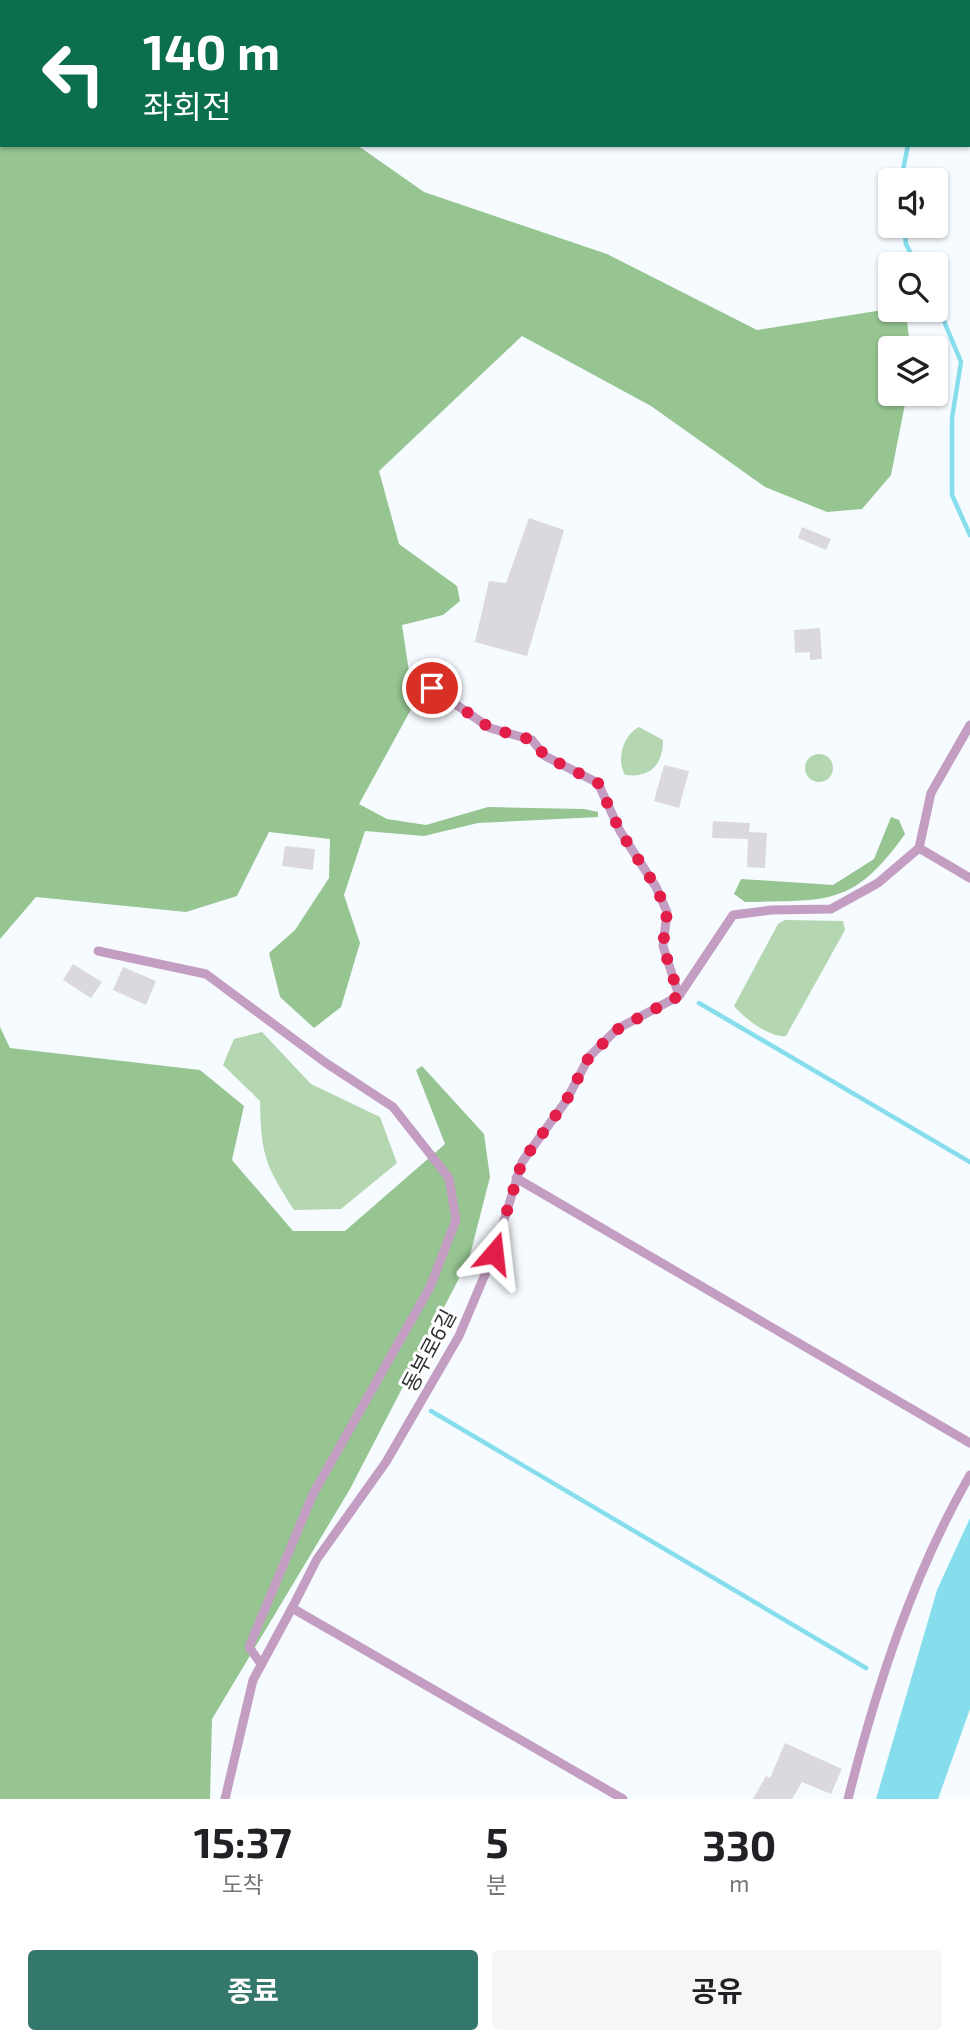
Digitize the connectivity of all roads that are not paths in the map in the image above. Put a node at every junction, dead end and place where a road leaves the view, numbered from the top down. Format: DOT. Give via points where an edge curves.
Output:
graph roads {
  1 [pos="432,688"];
  2 [pos="970,726"];
  3 [pos="919,848"];
  4 [pos="970,878"];
  5 [pos="98,951"];
  6 [pos="679,996"];
  7 [pos="516,1178"];
  8 [pos="970,1443"];
  9 [pos="970,1475"];
  10 [pos="292,1608"];
  11 [pos="261,1664"];
  12 [pos="225,1799"];
  13 [pos="623,1799"];
  14 [pos="848,1799"];
  1 -- 6 [label="lane" via="490,728 532,740 545,756 598,783 667,912 663,946"];
  2 -- 3 [label="lane" via="930,793"];
  3 -- 4 [label="lane"];
  3 -- 6 [label="lane, 동부로6길" via="878,884 831,909 733,915"];
  5 -- 11 [label="lane" via="206,974 393,1107 449,1178 456,1220 430,1287 313,1494 249,1647"];
  6 -- 7 [label="lane, 동부로6길" via="618,1029 589,1057"];
  7 -- 8 [label="lane"];
  7 -- 10 [label="lane, 동부로6길" via="494,1253 459,1336 386,1462 317,1559"];
  9 -- 14 [label="lane" via="936,1542 897,1640 864,1734"];
  10 -- 11 [label="lane, 동부로6길"];
  10 -- 13 [label="lane"];
  11 -- 12 [label="lane, 동부로6길" via="253,1680"];
}
